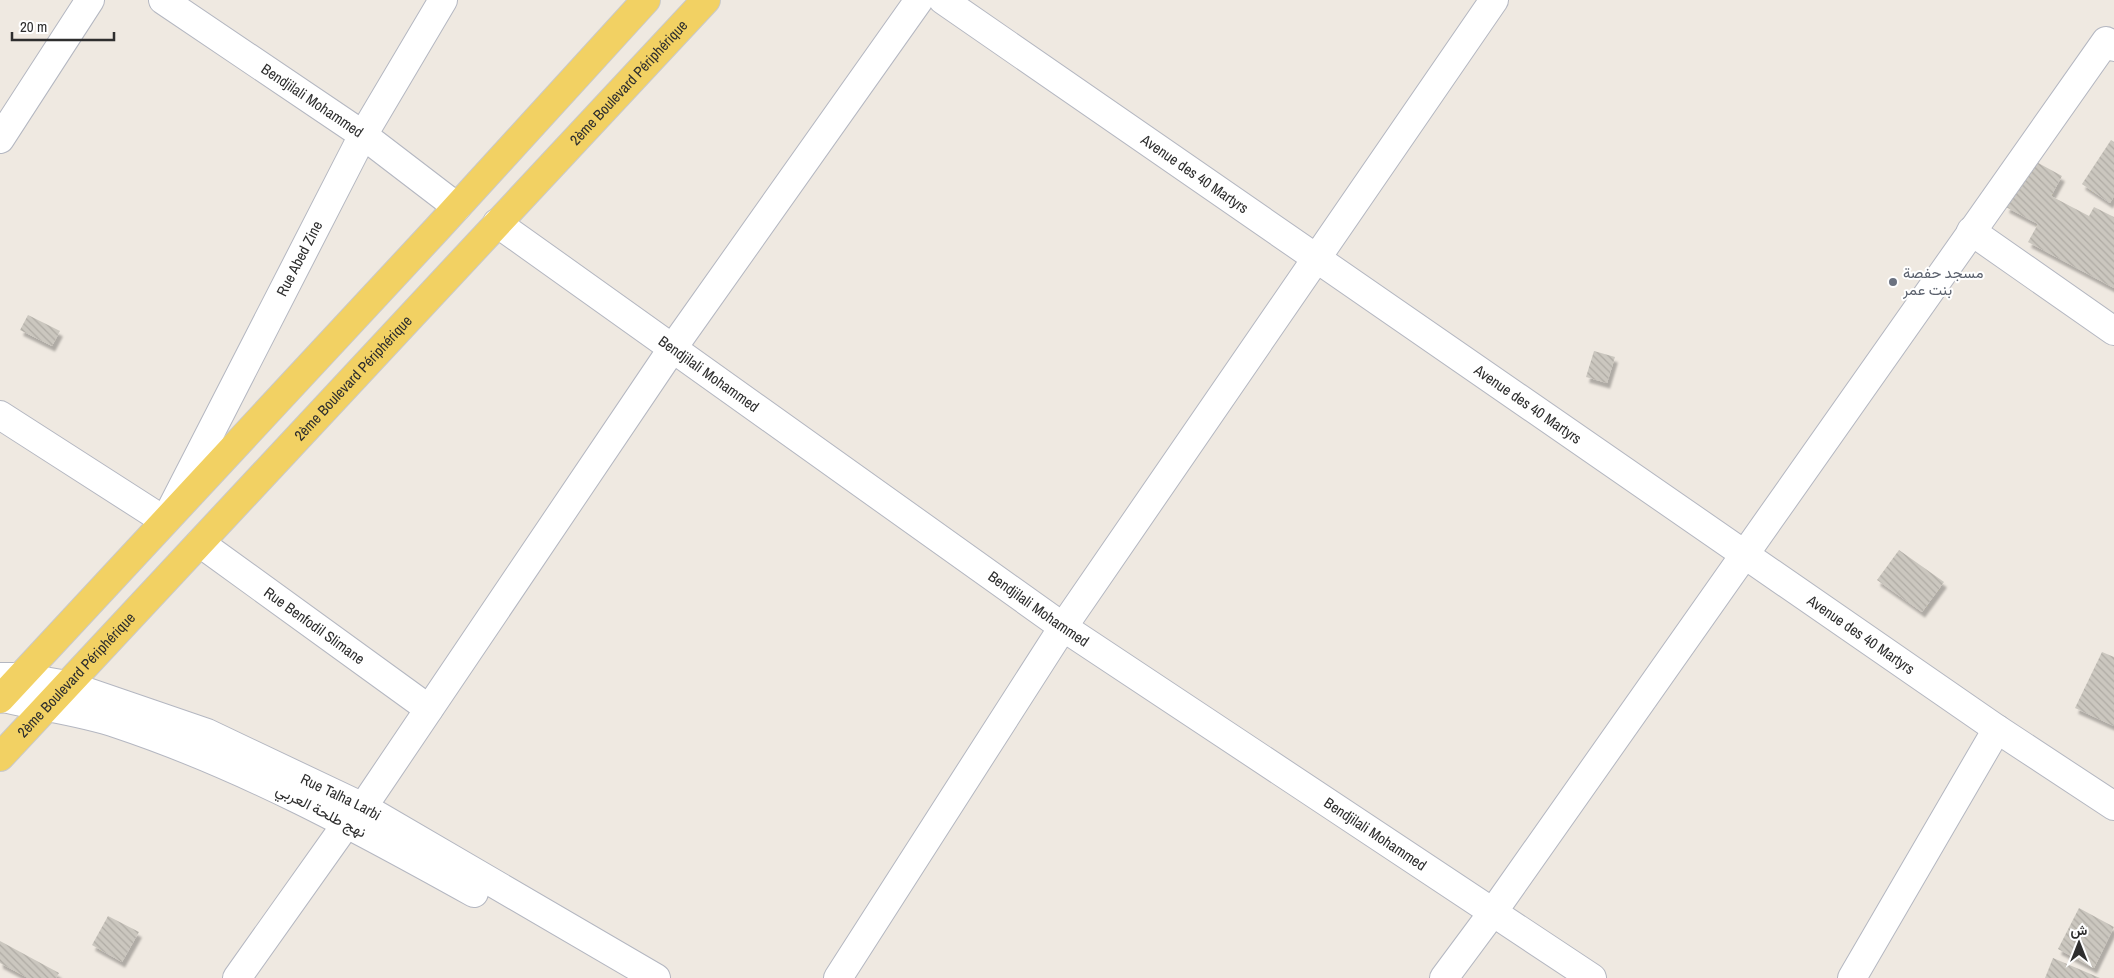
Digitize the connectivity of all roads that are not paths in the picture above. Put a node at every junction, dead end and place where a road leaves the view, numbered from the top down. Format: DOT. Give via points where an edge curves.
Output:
graph roads {
  1 [pos="90,0"];
  2 [pos="163,0"];
  3 [pos="443,0"];
  4 [pos="646,0"];
  5 [pos="706,0"];
  6 [pos="919,0"];
  7 [pos="943,0"];
  8 [pos="1494,0"];
  9 [pos="2114,47"];
  10 [pos="363,135"];
  11 [pos="0,139"];
  12 [pos="457,207"];
  13 [pos="497,222"];
  14 [pos="1971,231"];
  15 [pos="1317,257"];
  16 [pos="2114,331"];
  17 [pos="672,349"];
  18 [pos="0,415"];
  19 [pos="165,522"];
  20 [pos="200,543"];
  21 [pos="1745,554"];
  22 [pos="1063,627"];
  23 [pos="67,685"];
  24 [pos="5,689"];
  25 [pos="47,707"];
  26 [pos="430,708"];
  27 [pos="1997,728"];
  28 [pos="0,757"];
  29 [pos="2114,806"];
  30 [pos="355,815"];
  31 [pos="1493,912"];
  32 [pos="237,978"];
  33 [pos="620,978"];
  34 [pos="656,978"];
  35 [pos="838,978"];
  36 [pos="1444,978"];
  37 [pos="1592,978"];
  38 [pos="1852,978"];
  1 -- 11 [label="street"];
  2 -- 10 [label="street, Bendjilali Mohammed"];
  3 -- 10 [label="street, Rue Abed Zine"];
  4 -- 12 [label="main road"];
  5 -- 13 [label="main road, 2ème Boulevard Périphérique"];
  6 -- 17 [label="street"];
  7 -- 15 [label="street, Avenue des 40 Martyrs"];
  8 -- 15 [label="street"];
  9 -- 14 [label="street" via="2106,41"];
  10 -- 12 [label="street, Bendjilali Mohammed"];
  10 -- 19 [label="street, Rue Abed Zine"];
  12 -- 19 [label="main road"];
  13 -- 17 [label="street, Bendjilali Mohammed"];
  13 -- 20 [label="main road, 2ème Boulevard Périphérique"];
  14 -- 16 [label="street"];
  14 -- 21 [label="street"];
  15 -- 21 [label="street, Avenue des 40 Martyrs"];
  15 -- 22 [label="street"];
  17 -- 22 [label="street, Bendjilali Mohammed"];
  17 -- 26 [label="street"];
  18 -- 19 [label="street"];
  19 -- 24 [label="main road"];
  20 -- 23 [label="main road, 2ème Boulevard Périphérique"];
  20 -- 26 [label="street, Rue Benfodil Slimane"];
  21 -- 27 [label="street, Avenue des 40 Martyrs"];
  21 -- 31 [label="street"];
  22 -- 31 [label="street, Bendjilali Mohammed"];
  22 -- 35 [label="street"];
  23 -- 24 [label="street, Rue Talha Larbi"];
  23 -- 25 [label="main road, 2ème Boulevard Périphérique"];
  23 -- 30 [label="street, Rue Talha Larbi" via="206,733"];
  24 -- 25 [label="street, نهج طلحة العربي"];
  25 -- 28 [label="main road, 2ème Boulevard Périphérique"];
  25 -- 30 [label="street, نهج طلحة العربي" via="117,723"];
  26 -- 30 [label="street"];
  27 -- 29 [label="street, Avenue des 40 Martyrs"];
  27 -- 38 [label="street"];
  30 -- 32 [label="street"];
  30 -- 33 [label="street, نهج طلحة العربي"];
  30 -- 34 [label="street, Rue Talha Larbi"];
  31 -- 36 [label="street"];
  31 -- 37 [label="street, Bendjilali Mohammed"];
}
